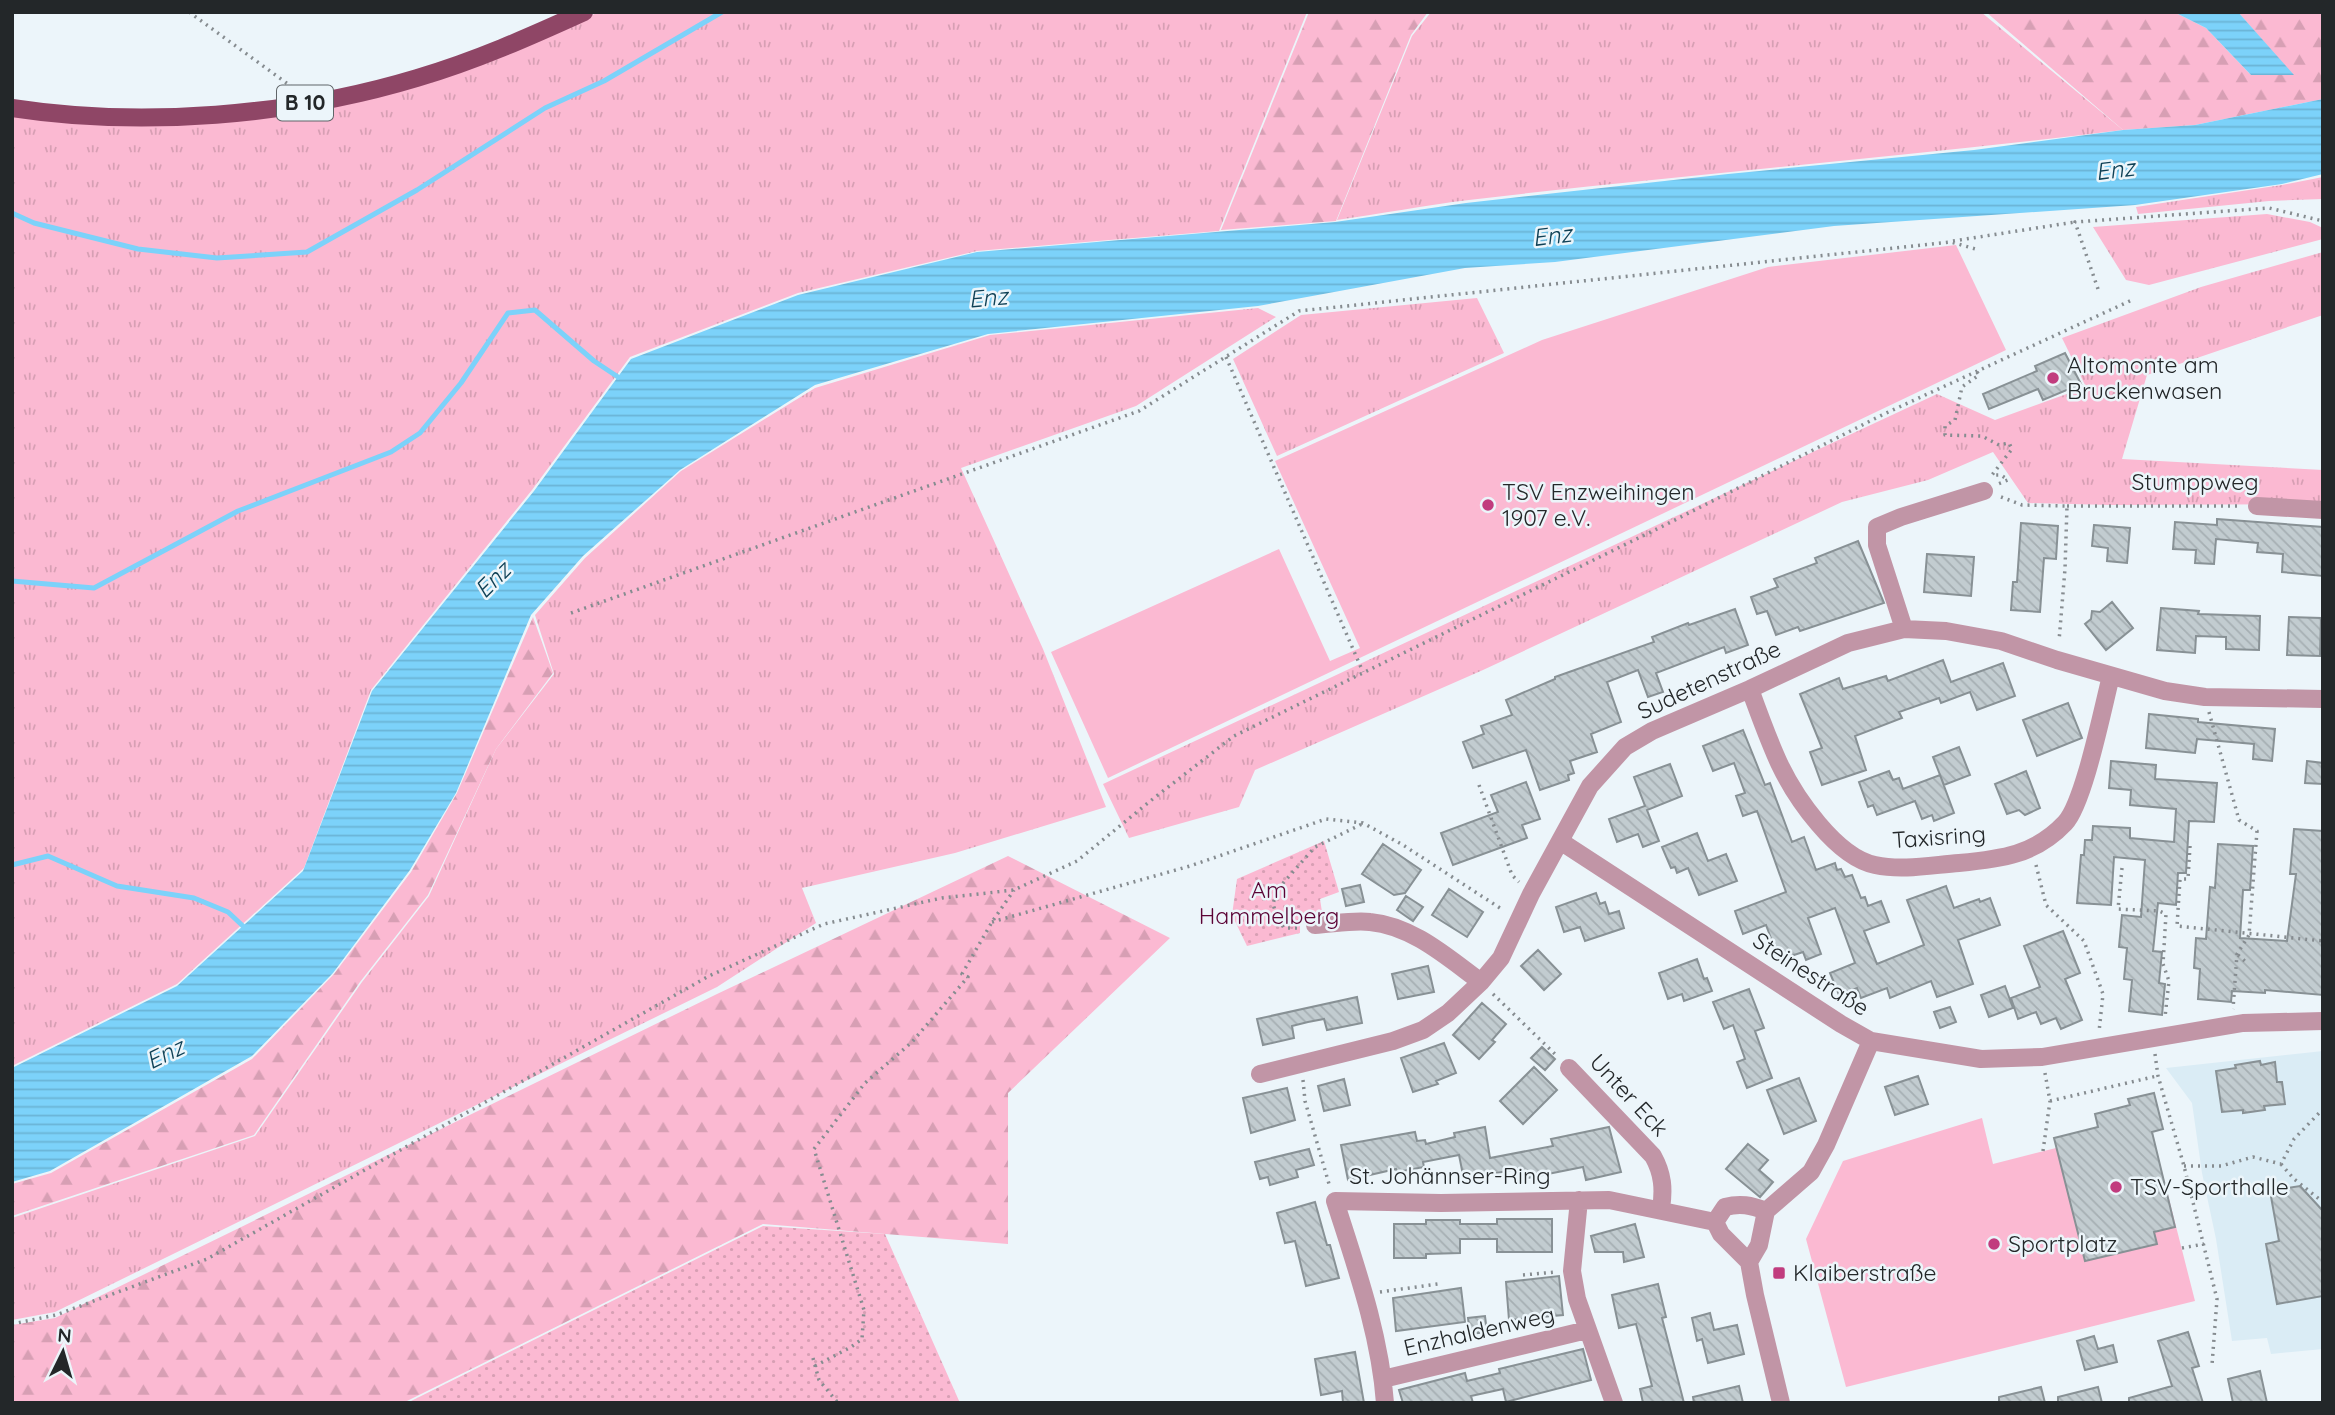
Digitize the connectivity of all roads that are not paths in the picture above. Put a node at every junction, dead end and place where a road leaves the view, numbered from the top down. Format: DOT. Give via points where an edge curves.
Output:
graph roads {
  1 [pos="584,12"];
  2 [pos="12,108"];
  3 [pos="1984,491"];
  4 [pos="2257,506"];
  5 [pos="2323,510"];
  6 [pos="1904,629"];
  7 [pos="2111,676"];
  8 [pos="1750,689"];
  9 [pos="2323,699"];
  10 [pos="1560,841"];
  11 [pos="1315,925"];
  12 [pos="1481,982"];
  13 [pos="2323,1021"];
  14 [pos="1871,1041"];
  15 [pos="1569,1068"];
  16 [pos="1260,1074"];
  17 [pos="1579,1200"];
  18 [pos="1661,1209"];
  19 [pos="1766,1211"];
  20 [pos="1715,1222"];
  21 [pos="1749,1262"];
  22 [pos="1587,1330"];
  23 [pos="1383,1379"];
  24 [pos="1385,1403"];
  25 [pos="1614,1403"];
  26 [pos="1782,1403"];
  1 -- 2 [label="main road, B 10" via="426,75 299,104 166,117"];
  3 -- 6 [label="street" via="1877,527 1877,545"];
  4 -- 5 [label="street, Stumppweg"];
  6 -- 7 [label="street, Sudetenstraße" via="2001,640"];
  6 -- 8 [label="street, Sudetenstraße" via="1848,643"];
  7 -- 8 [label="street, Taxisring" via="2083,786 2067,821 2032,849 1996,858 1895,868 1872,865 1847,852 1801,802 1780,765"];
  7 -- 9 [label="street, Sudetenstraße" via="2205,697"];
  8 -- 10 [label="street, Sudetenstraße" via="1626,747 1590,786"];
  10 -- 12 [label="street, Sudetenstraße" via="1500,958"];
  10 -- 14 [label="street, Steinestraße"];
  11 -- 12 [label="street" via="1369,922 1394,927 1425,941"];
  12 -- 16 [label="street, Sudetenstraße" via="1423,1030 1381,1045"];
  13 -- 14 [label="street, Steinestraße" via="2231,1025 2042,1057 1981,1059"];
  14 -- 19 [label="street" via="1811,1172"];
  15 -- 18 [label="street, Unter Eck" via="1653,1156 1661,1171"];
  17 -- 18 [label="street, St. Johännser-Ring"];
  17 -- 22 [label="street, St. Johännser-Ring" via="1572,1271"];
  17 -- 23 [label="street, St. Johännser-Ring" via="1335,1201 1364,1294"];
  18 -- 20 [label="street"];
  19 -- 20 [label="street" via="1738,1203 1725,1207"];
  19 -- 21 [label="street" via="1759,1245"];
  20 -- 21 [label="street"];
  21 -- 26 [label="street"];
  22 -- 23 [label="street, Enzhaldenweg"];
  22 -- 25 [label="street, St. Johännser-Ring"];
  23 -- 24 [label="street, St. Johännser-Ring"];
}
